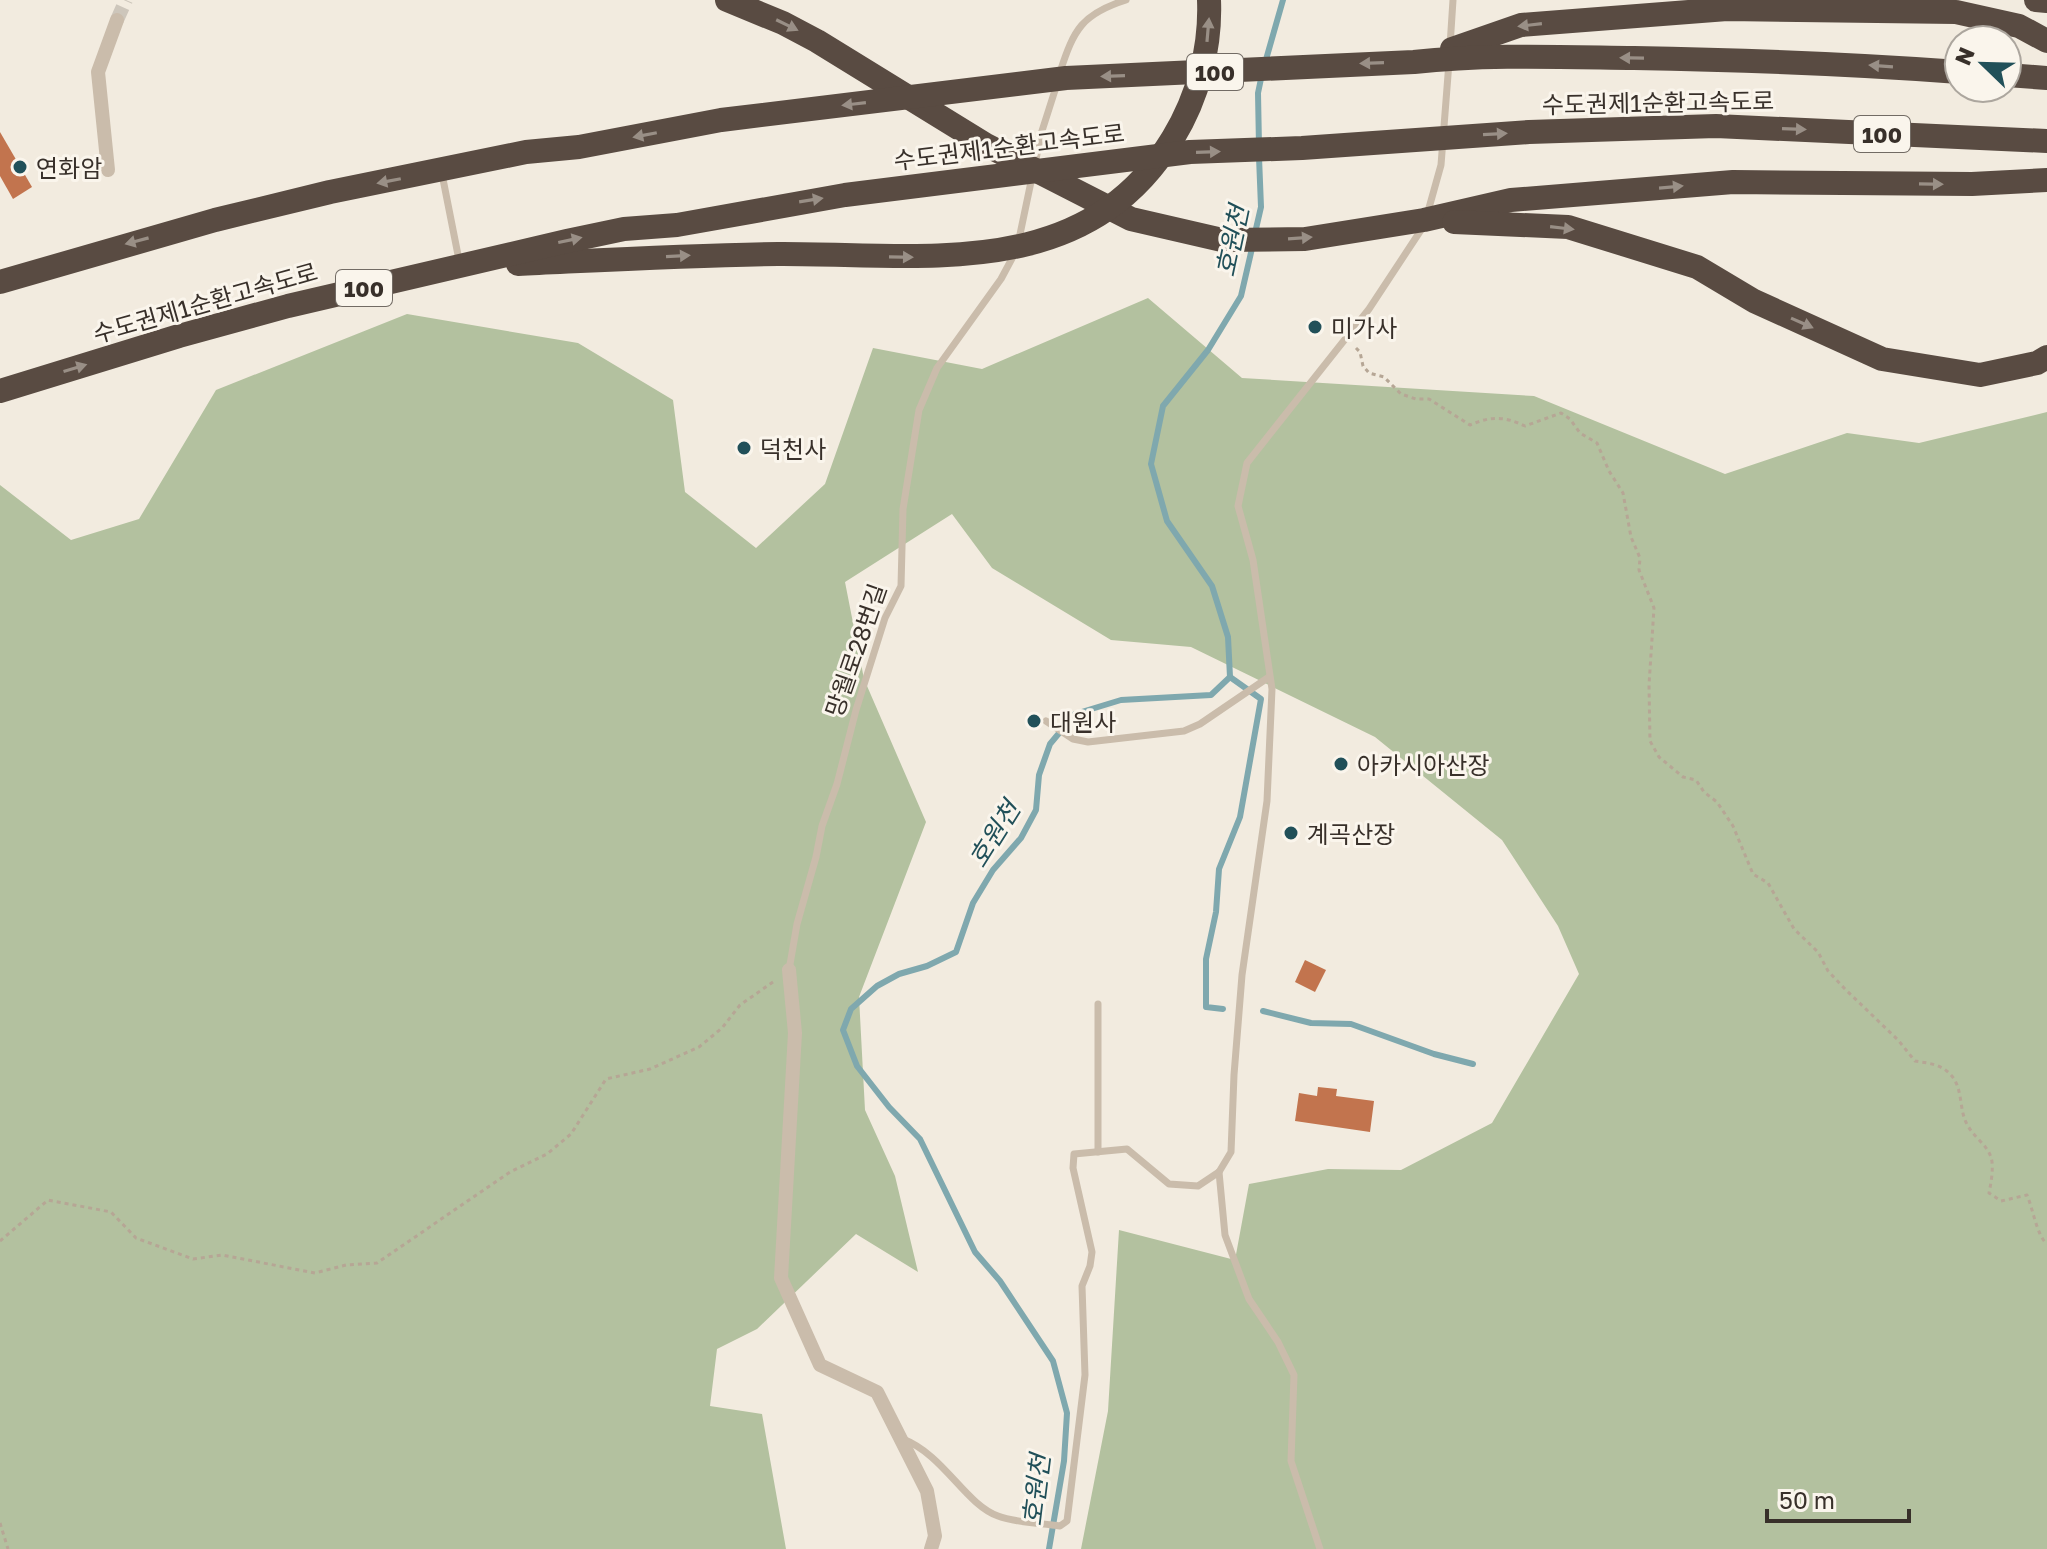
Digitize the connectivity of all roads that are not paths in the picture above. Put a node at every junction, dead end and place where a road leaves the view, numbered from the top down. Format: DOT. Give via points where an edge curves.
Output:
graph roads {
  1 [pos="727,0"];
  2 [pos="1126,0"];
  3 [pos="1209,0"];
  4 [pos="1453,0"];
  5 [pos="2036,0"];
  6 [pos="2047,1"];
  7 [pos="117,20"];
  8 [pos="2047,41"];
  9 [pos="1414,62"];
  10 [pos="1943,71"];
  11 [pos="2023,76"];
  12 [pos="2047,78"];
  13 [pos="2047,141"];
  14 [pos="108,170"];
  15 [pos="442,171"];
  16 [pos="2047,180"];
  17 [pos="1483,215"];
  18 [pos="460,266"];
  19 [pos="0,282"];
  20 [pos="2047,357"];
  21 [pos="0,391"];
  22 [pos="1269,677"];
  23 [pos="1046,721"];
  24 [pos="789,970"];
  25 [pos="1098,1004"];
  26 [pos="1098,1152"];
  27 [pos="1219,1172"];
  28 [pos="902,1439"];
  29 [pos="931,1549"];
  30 [pos="1320,1549"];
  1 -- 17 [label="highway, one-way" via="783,23 986,145 1131,219 1222,240 1305,239"];
  2 -- 24 [label="lane, 망월로28번길" via="1085,19 1076,34 1041,134 1017,251 937,368 919,410 903,509 901,586 885,618 822,826"];
  18 -- 3 [label="highway, one-way" via="711,255 966,256 1034,244 1081,225 1143,179 1178,129 1195,90 1209,32"];
  4 -- 22 [label="lane" via="1441,165 1423,227 1369,309 1247,463 1238,506 1253,560"];
  5 -- 6 [label="highway"];
  7 -- 14 [label="street" via="98,72"];
  8 -- 9 [label="highway, one-way" via="2019,26 1956,12 1727,9 1521,25"];
  10 -- 9 [label="highway, 수도권제1순환고속도로 / 100, one-way" via="1471,56"];
  9 -- 15 [label="highway, 수도권제1순환고속도로 / 100, one-way" via="1066,78 721,120"];
  11 -- 12 [label="highway"];
  18 -- 13 [label="highway, 수도권제1순환고속도로 / 100, one-way" via="624,229 1190,152 1716,126"];
  15 -- 18 [label="lane"];
  15 -- 19 [label="highway, 수도권제1순환고속도로 / 100, one-way" via="215,220"];
  17 -- 16 [label="highway, one-way" via="1511,200 1733,182"];
  17 -- 20 [label="highway, one-way" via="1568,227 1697,267 1754,301 1882,359 1980,375"];
  21 -- 18 [label="highway, 수도권제1순환고속도로 / 100, one-way" via="288,306"];
  22 -- 23 [label="lane" via="1184,731 1088,742 1073,739"];
  22 -- 27 [label="lane" via="1267,801 1242,975 1231,1152"];
  24 -- 28 [label="street, 망월로28번길" via="795,1033 781,1278 820,1365 877,1392"];
  25 -- 26 [label="lane"];
  26 -- 27 [label="lane" via="1127,1149 1169,1184 1198,1186"];
  26 -- 28 [label="lane" via="1074,1154 1092,1252 1082,1286 1085,1375 1067,1521 1060,1526 998,1516 980,1506 919,1445"];
  27 -- 30 [label="lane" via="1225,1235 1249,1299 1294,1375 1291,1461"];
  28 -- 29 [label="street" via="927,1491 935,1536"];
}
